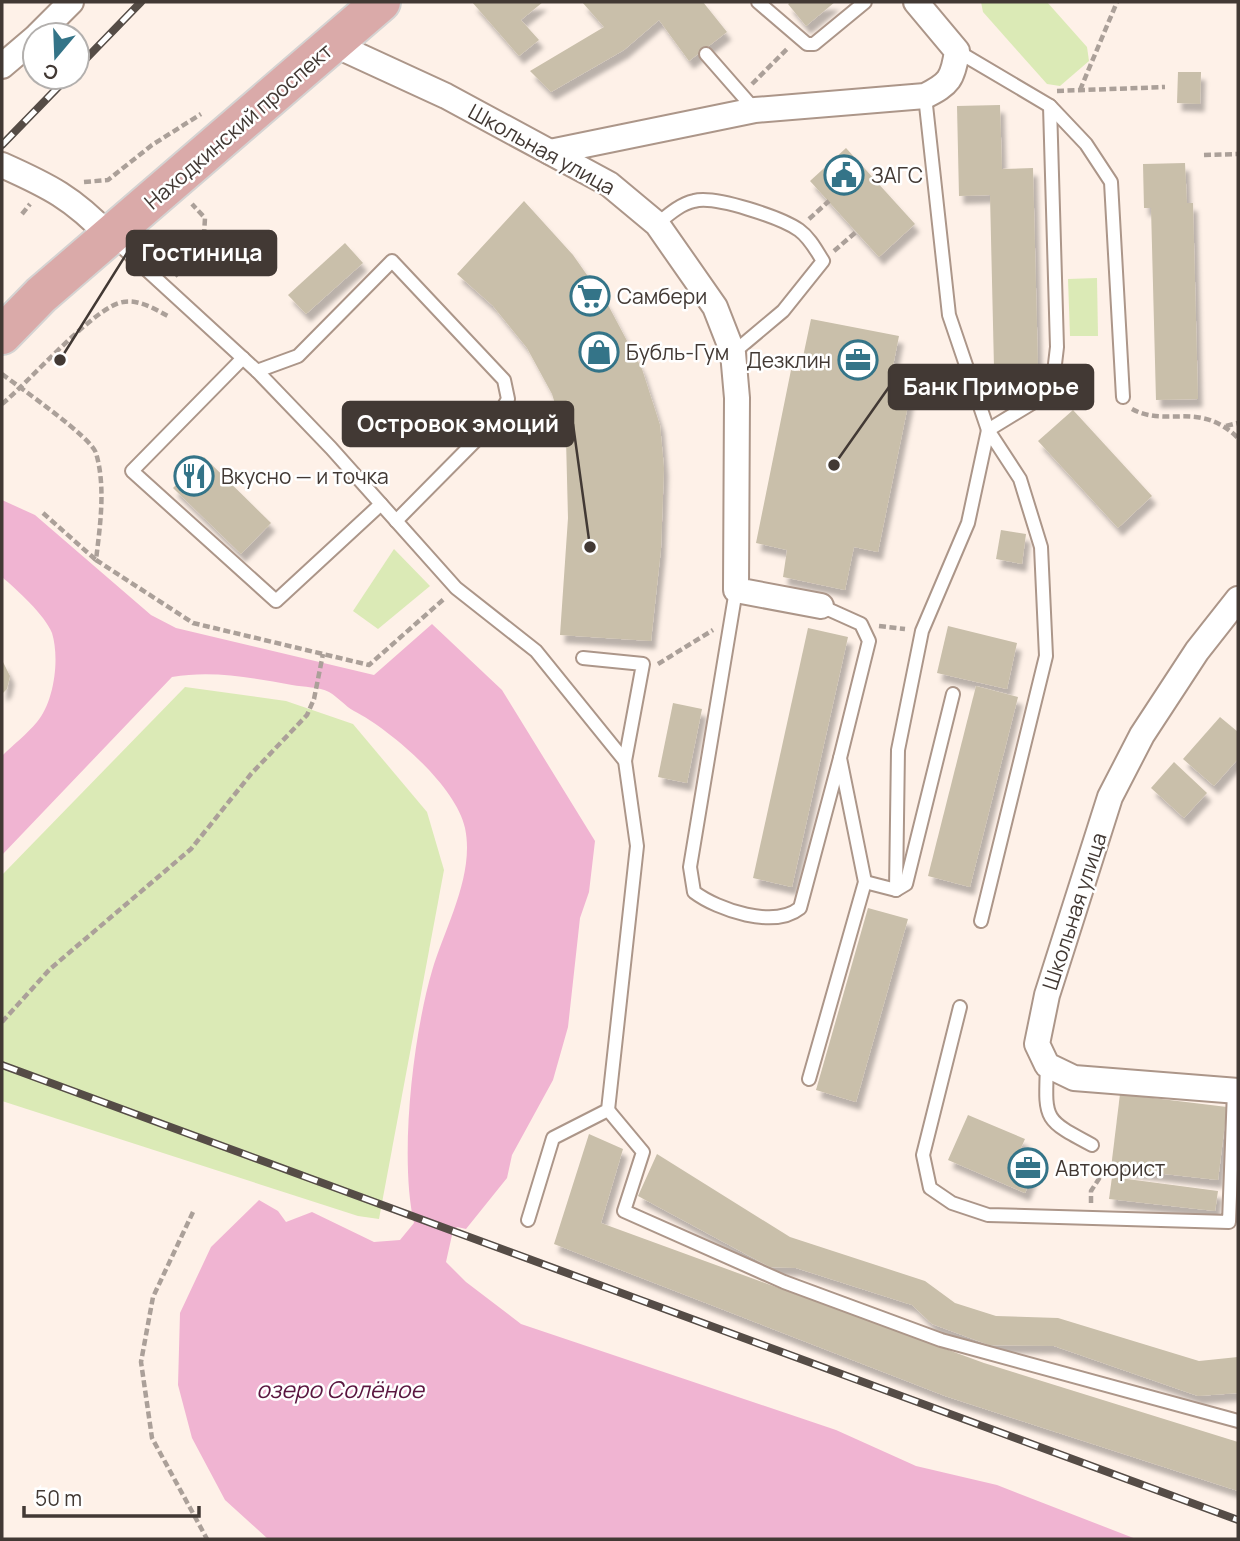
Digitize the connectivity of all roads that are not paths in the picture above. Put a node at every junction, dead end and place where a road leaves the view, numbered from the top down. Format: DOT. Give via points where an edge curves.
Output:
graph roads {
  1 [pos="71,2"];
  2 [pos="381,2"];
  3 [pos="758,2"];
  4 [pos="865,2"];
  5 [pos="916,2"];
  6 [pos="51,21"];
  7 [pos="333,44"];
  8 [pos="21,49"];
  9 [pos="957,51"];
  10 [pos="706,54"];
  11 [pos="2,66"];
  12 [pos="925,96"];
  13 [pos="748,102"];
  14 [pos="1050,106"];
  15 [pos="550,152"];
  16 [pos="2,165"];
  17 [pos="657,224"];
  18 [pos="109,236"];
  19 [pos="2,335"];
  20 [pos="733,353"];
  21 [pos="243,358"];
  22 [pos="257,371"];
  23 [pos="1123,397"];
  24 [pos="988,430"];
  25 [pos="381,504"];
  26 [pos="396,521"];
  27 [pos="736,590"];
  28 [pos="1238,598"];
  29 [pos="821,606"];
  30 [pos="583,658"];
  31 [pos="953,694"];
  32 [pos="840,758"];
  33 [pos="625,761"];
  34 [pos="865,882"];
  35 [pos="896,890"];
  36 [pos="981,921"];
  37 [pos="960,1007"];
  38 [pos="1047,1065"];
  39 [pos="809,1079"];
  40 [pos="1236,1091"];
  41 [pos="608,1110"];
  42 [pos="1092,1145"];
  43 [pos="528,1220"];
  44 [pos="1234,1223"];
  45 [pos="1238,1421"];
  1 -- 6 [label="street"];
  2 -- 7 [label="main road, Находкинский проспект"];
  3 -- 4 [label="lane" via="807,44 814,44"];
  5 -- 9 [label="street"];
  7 -- 15 [label="street, Школьная улица" via="446,96"];
  7 -- 18 [label="main road, Находкинский проспект"];
  8 -- 11 [label="street"];
  9 -- 12 [label="street" via="954,71 945,86"];
  9 -- 14 [label="lane"];
  10 -- 13 [label="lane"];
  12 -- 13 [label="street"];
  12 -- 24 [label="lane" via="949,315"];
  13 -- 15 [label="street"];
  14 -- 23 [label="lane" via="1086,144 1111,181"];
  14 -- 24 [label="lane" via="1057,347 1053,381 1034,402"];
  15 -- 17 [label="street, Школьная улица" via="609,184"];
  16 -- 18 [label="street" via="80,205"];
  17 -- 20 [label="street, Школьная улица" via="715,307"];
  17 -- 20 [label="lane" via="676,208 696,200 738,205 798,229 823,261 783,311"];
  18 -- 19 [label="main road, Находкинский проспект"];
  18 -- 21 [label="lane"];
  20 -- 27 [label="street, Школьная улица"];
  21 -- 22 [label="lane"];
  21 -- 25 [label="lane" via="132,471 276,601"];
  22 -- 25 [label="lane"];
  22 -- 26 [label="lane" via="298,356 392,261 504,380 508,399 495,421"];
  24 -- 35 [label="lane" via="968,523 922,631 898,750"];
  24 -- 36 [label="lane" via="1020,479 1041,547 1046,656"];
  25 -- 26 [label="lane"];
  26 -- 33 [label="lane" via="456,588 537,651"];
  27 -- 29 [label="street"];
  27 -- 32 [label="lane" via="690,867 694,892 710,904 773,919 789,917 800,908"];
  28 -- 38 [label="street, Школьная улица" via="1142,735 1110,797 1047,995 1037,1044"];
  29 -- 32 [label="lane" via="861,624 869,641"];
  30 -- 33 [label="lane" via="643,664"];
  31 -- 35 [label="lane" via="906,884"];
  32 -- 34 [label="lane"];
  33 -- 41 [label="lane" via="637,846"];
  34 -- 35 [label="lane"];
  34 -- 39 [label="lane"];
  37 -- 44 [label="lane" via="923,1155 930,1188 952,1203 988,1215"];
  38 -- 40 [label="street" via="1074,1078"];
  38 -- 42 [label="lane" via="1046,1110 1055,1126"];
  40 -- 44 [label="lane"];
  41 -- 43 [label="lane" via="553,1138"];
  41 -- 45 [label="lane" via="643,1152 624,1210 784,1282 941,1340"];
}
